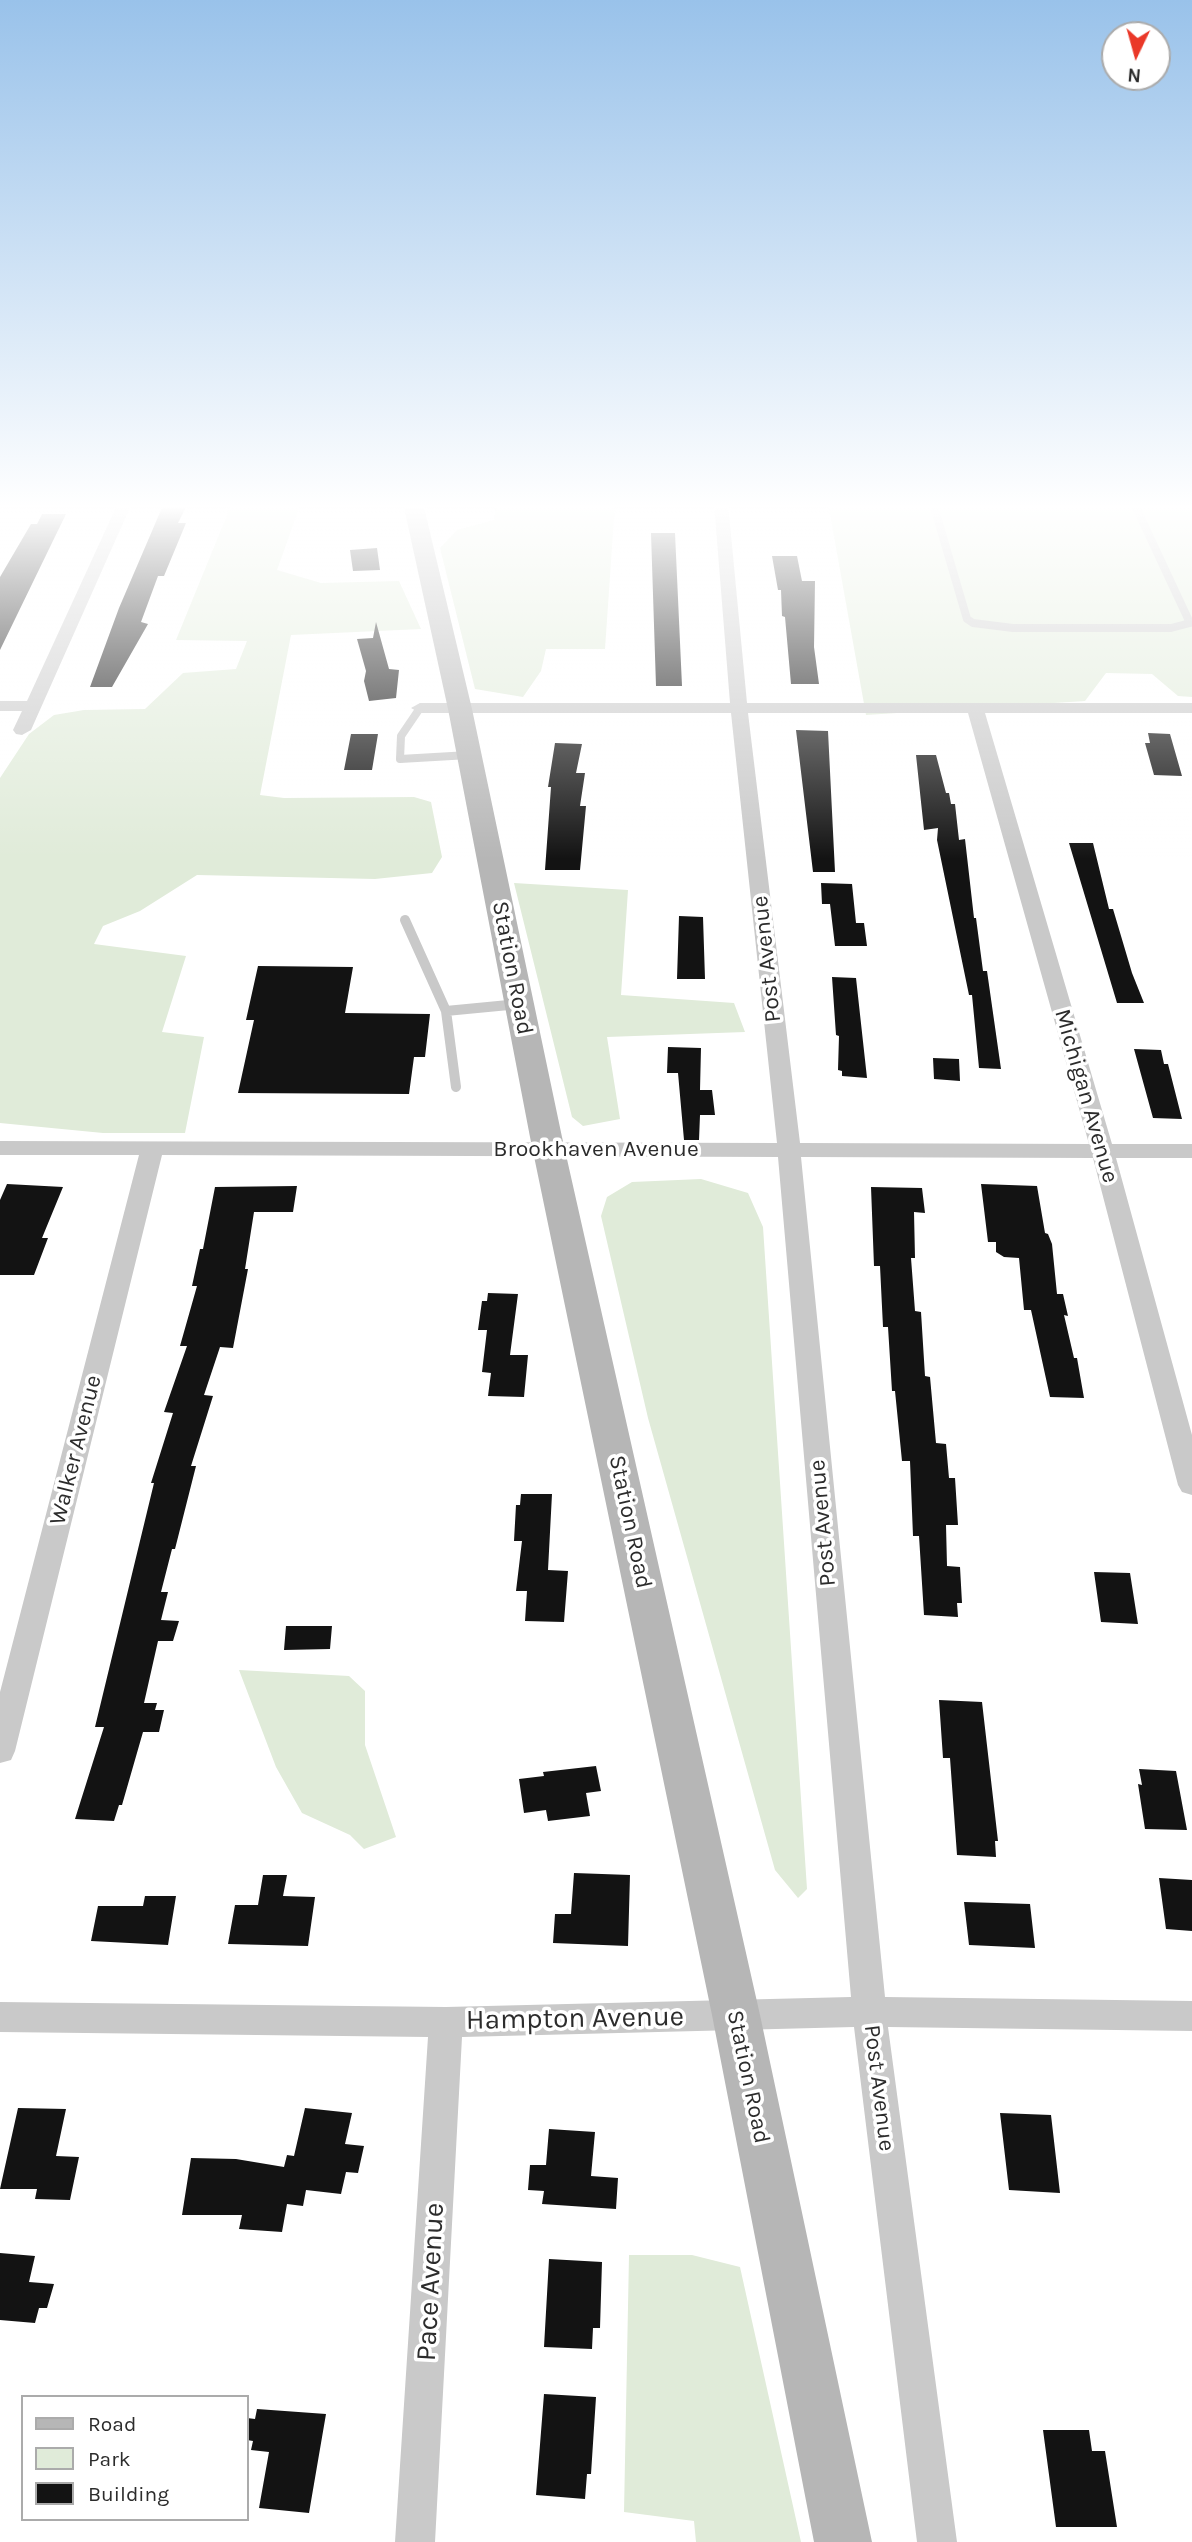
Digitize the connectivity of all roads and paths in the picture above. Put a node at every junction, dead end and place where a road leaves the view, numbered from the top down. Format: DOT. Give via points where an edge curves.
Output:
graph roads {
  1 [pos="71,622"];
  2 [pos="440,622"];
  3 [pos="731,622"];
  4 [pos="971,622"];
  5 [pos="1189,622"];
  6 [pos="0,706"];
  7 [pos="33,706"];
  8 [pos="420,708"];
  9 [pos="975,708"];
  10 [pos="1192,708"];
  11 [pos="460,709"];
  12 [pos="739,709"];
  13 [pos="22,730"];
  14 [pos="469,755"];
  15 [pos="405,920"];
  16 [pos="519,1004"];
  17 [pos="446,1011"];
  18 [pos="456,1087"];
  19 [pos="0,1148"];
  20 [pos="152,1148"];
  21 [pos="549,1149"];
  22 [pos="789,1150"];
  23 [pos="1102,1150"];
  24 [pos="1192,1151"];
  25 [pos="1192,1485"];
  26 [pos="0,1751"];
  27 [pos="869,2012"];
  28 [pos="736,2015"];
  29 [pos="1192,2016"];
  30 [pos="0,2017"];
  31 [pos="446,2022"];
  32 [pos="415,2542"];
  33 [pos="843,2542"];
  34 [pos="937,2542"];
  1 -- 7 [label="street"];
  2 -- 11 [label="main road, Station Road"];
  3 -- 12 [label="street, Post Avenue"];
  4 -- 5 [label="lane" via="1013,628 1171,628"];
  6 -- 7 [label="street"];
  7 -- 13 [label="street"];
  8 -- 11 [label="street"];
  8 -- 14 [label="lane" via="401,736 400,759"];
  9 -- 10 [label="street"];
  9 -- 12 [label="street"];
  9 -- 23 [label="street, Michigan Avenue"];
  11 -- 12 [label="street"];
  11 -- 14 [label="main road, Station Road"];
  12 -- 22 [label="street, Post Avenue"];
  14 -- 16 [label="main road, Station Road"];
  15 -- 17 [label="lane"];
  16 -- 17 [label="lane"];
  16 -- 21 [label="main road, Station Road"];
  17 -- 18 [label="lane"];
  19 -- 20 [label="street, Brookhaven Avenue"];
  20 -- 21 [label="street, Brookhaven Avenue"];
  20 -- 26 [label="street, Walker Avenue"];
  21 -- 22 [label="street, Brookhaven Avenue"];
  21 -- 28 [label="main road, Station Road"];
  22 -- 23 [label="street, Brookhaven Avenue"];
  22 -- 27 [label="street, Post Avenue"];
  23 -- 24 [label="street, Brookhaven Avenue"];
  23 -- 25 [label="street, Michigan Avenue"];
  27 -- 28 [label="street, Hampton Avenue"];
  27 -- 29 [label="street, Hampton Avenue"];
  27 -- 34 [label="street, Post Avenue"];
  28 -- 31 [label="street, Hampton Avenue"];
  28 -- 33 [label="main road, Station Road"];
  30 -- 31 [label="street, Hampton Avenue"];
  31 -- 32 [label="street, Pace Avenue"];
}
